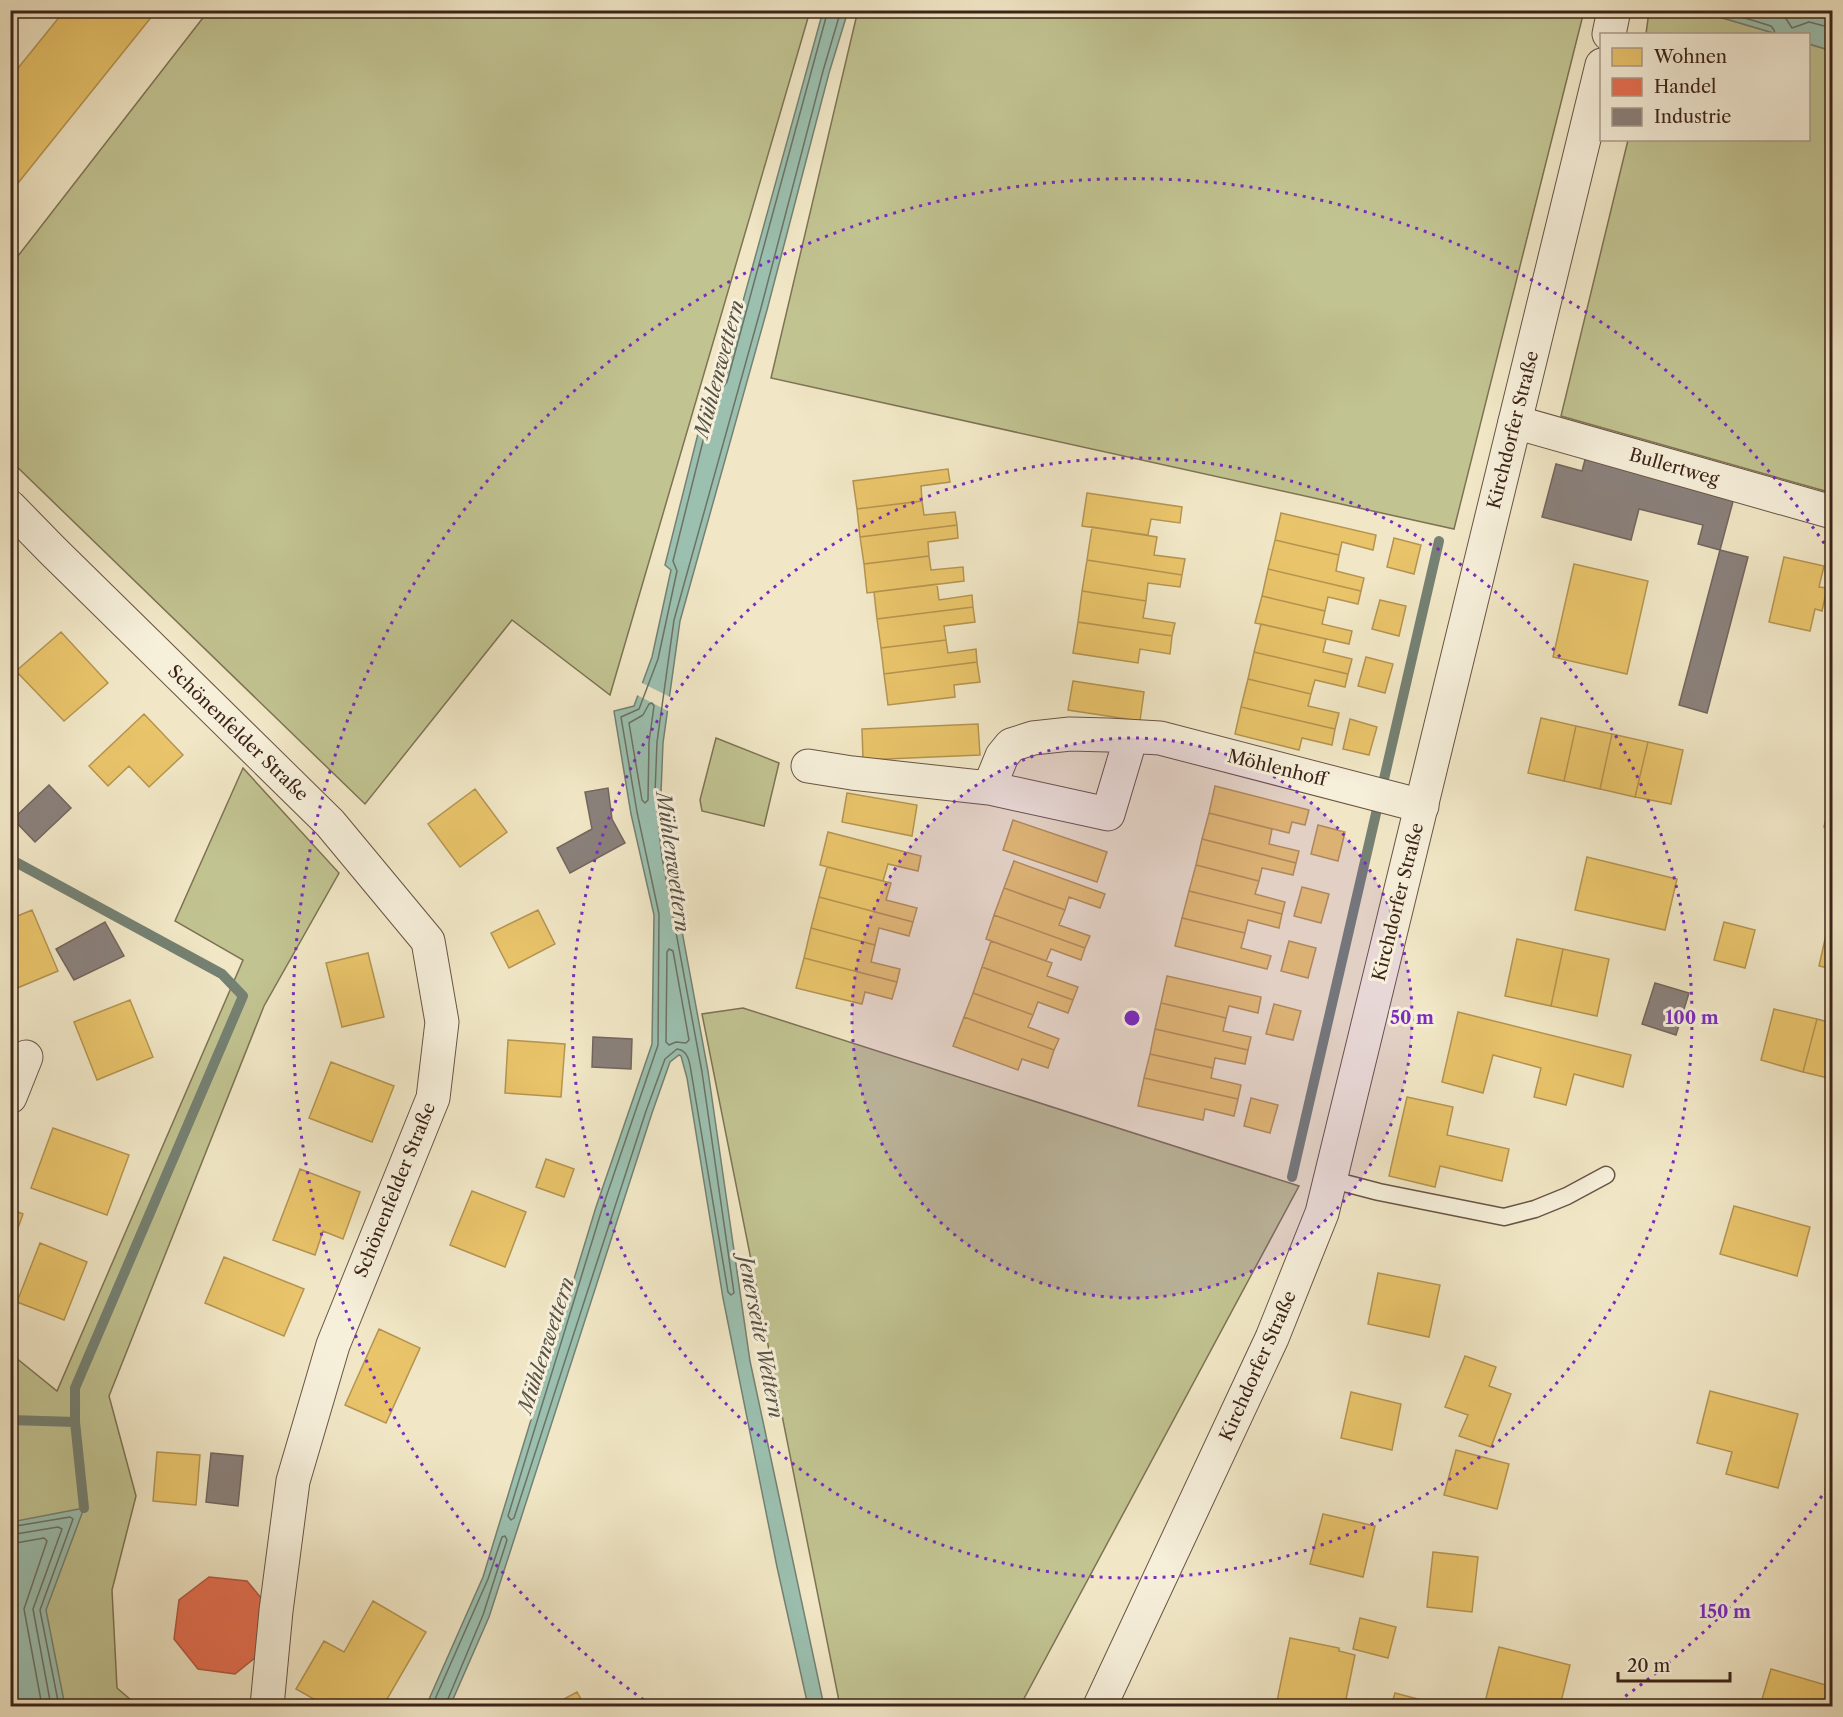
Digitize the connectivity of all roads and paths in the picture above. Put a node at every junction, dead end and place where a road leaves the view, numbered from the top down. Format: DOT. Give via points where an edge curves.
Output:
graph roads {
  1 [pos="1614,10"];
  2 [pos="1609,33"];
  3 [pos="1600,73"];
  4 [pos="1515,422"];
  5 [pos="10,507"];
  6 [pos="1833,512"];
  7 [pos="1131,736"];
  8 [pos="808,766"];
  9 [pos="989,788"];
  10 [pos="1395,798"];
  11 [pos="26,1057"];
  12 [pos="10,1097"];
  13 [pos="1606,1175"];
  14 [pos="1329,1179"];
  15 [pos="267,1707"];
  16 [pos="1100,1707"];
  1 -- 2 [label="street"];
  3 -- 4 [label="street, Kirchdorfer Straße"];
  4 -- 6 [label="street, Bullertweg"];
  4 -- 10 [label="street, Kirchdorfer Straße" via="1452,672"];
  5 -- 15 [label="street, Schönenfelder Straße" via="330,823 428,941 442,1022 433,1098 333,1345 293,1481"];
  7 -- 9 [label="street, Möhlenhoff" via="1070,734 1011,745 1002,756"];
  7 -- 9 [label="street" via="1108,814"];
  7 -- 10 [label="street, Möhlenhoff" via="1160,738"];
  8 -- 9 [label="street"];
  10 -- 14 [label="street, Kirchdorfer Straße"];
  11 -- 12 [label="street"];
  13 -- 14 [label="lane" via="1567,1196 1504,1217"];
  14 -- 16 [label="street, Kirchdorfer Straße" via="1322,1213 1272,1338"];
}
